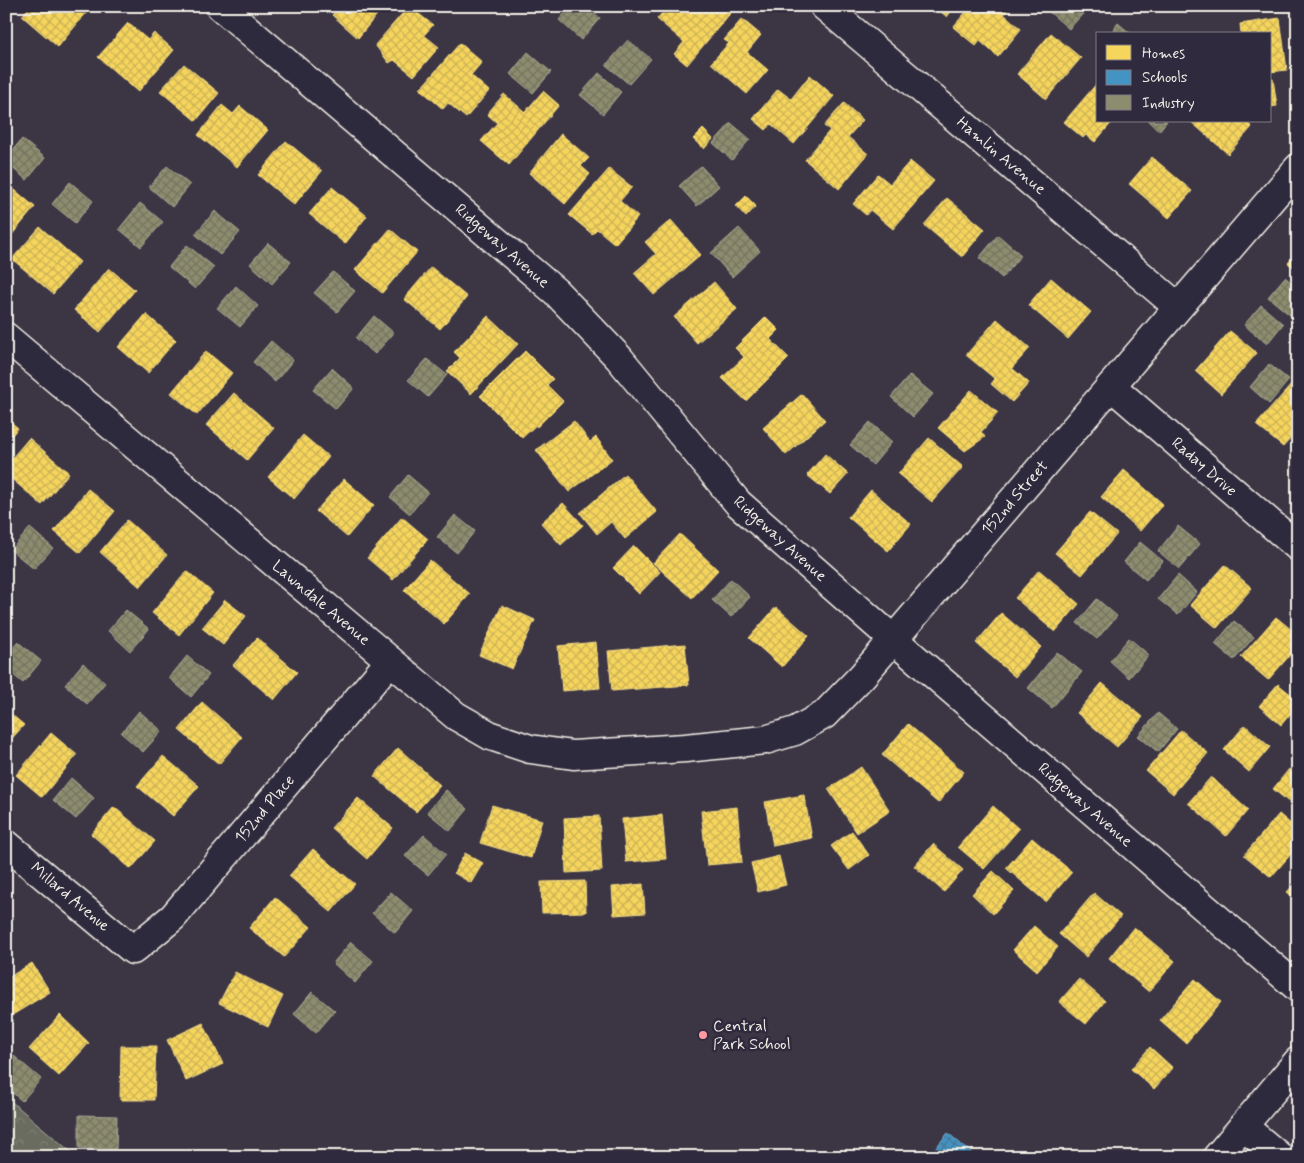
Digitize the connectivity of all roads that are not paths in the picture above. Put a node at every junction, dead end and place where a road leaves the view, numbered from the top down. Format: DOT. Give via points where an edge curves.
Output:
graph roads {
  1 [pos="220,6"];
  2 [pos="824,6"];
  3 [pos="1298,168"];
  4 [pos="1178,307"];
  5 [pos="6,337"];
  6 [pos="1111,386"];
  7 [pos="1298,547"];
  8 [pos="894,640"];
  9 [pos="390,661"];
  10 [pos="685,748"];
  11 [pos="6,844"];
  12 [pos="133,950"];
  13 [pos="1298,988"];
  14 [pos="1298,1061"];
  15 [pos="1243,1126"];
  16 [pos="1217,1157"];
  17 [pos="1280,1157"];
  1 -- 8 [label="street, Ridgeway Avenue" via="556,292 619,358 738,502"];
  2 -- 4 [label="street, Hamlin Avenue"];
  3 -- 4 [label="street, 152nd Street"];
  4 -- 6 [label="street, 152nd Street"];
  5 -- 9 [label="street, Lawndale Avenue"];
  6 -- 7 [label="street, Raday Drive"];
  6 -- 8 [label="street, 152nd Street"];
  8 -- 10 [label="street, 152nd Street" via="824,715 795,731 765,740"];
  8 -- 13 [label="street, Ridgeway Avenue"];
  9 -- 10 [label="street, Lawndale Avenue" via="456,716 491,736 530,750 573,755"];
  9 -- 12 [label="street, 152nd Place" via="173,916"];
  11 -- 12 [label="street, Millard Avenue"];
  14 -- 15 [label="street"];
  15 -- 16 [label="street"];
  15 -- 17 [label="street"];
}
